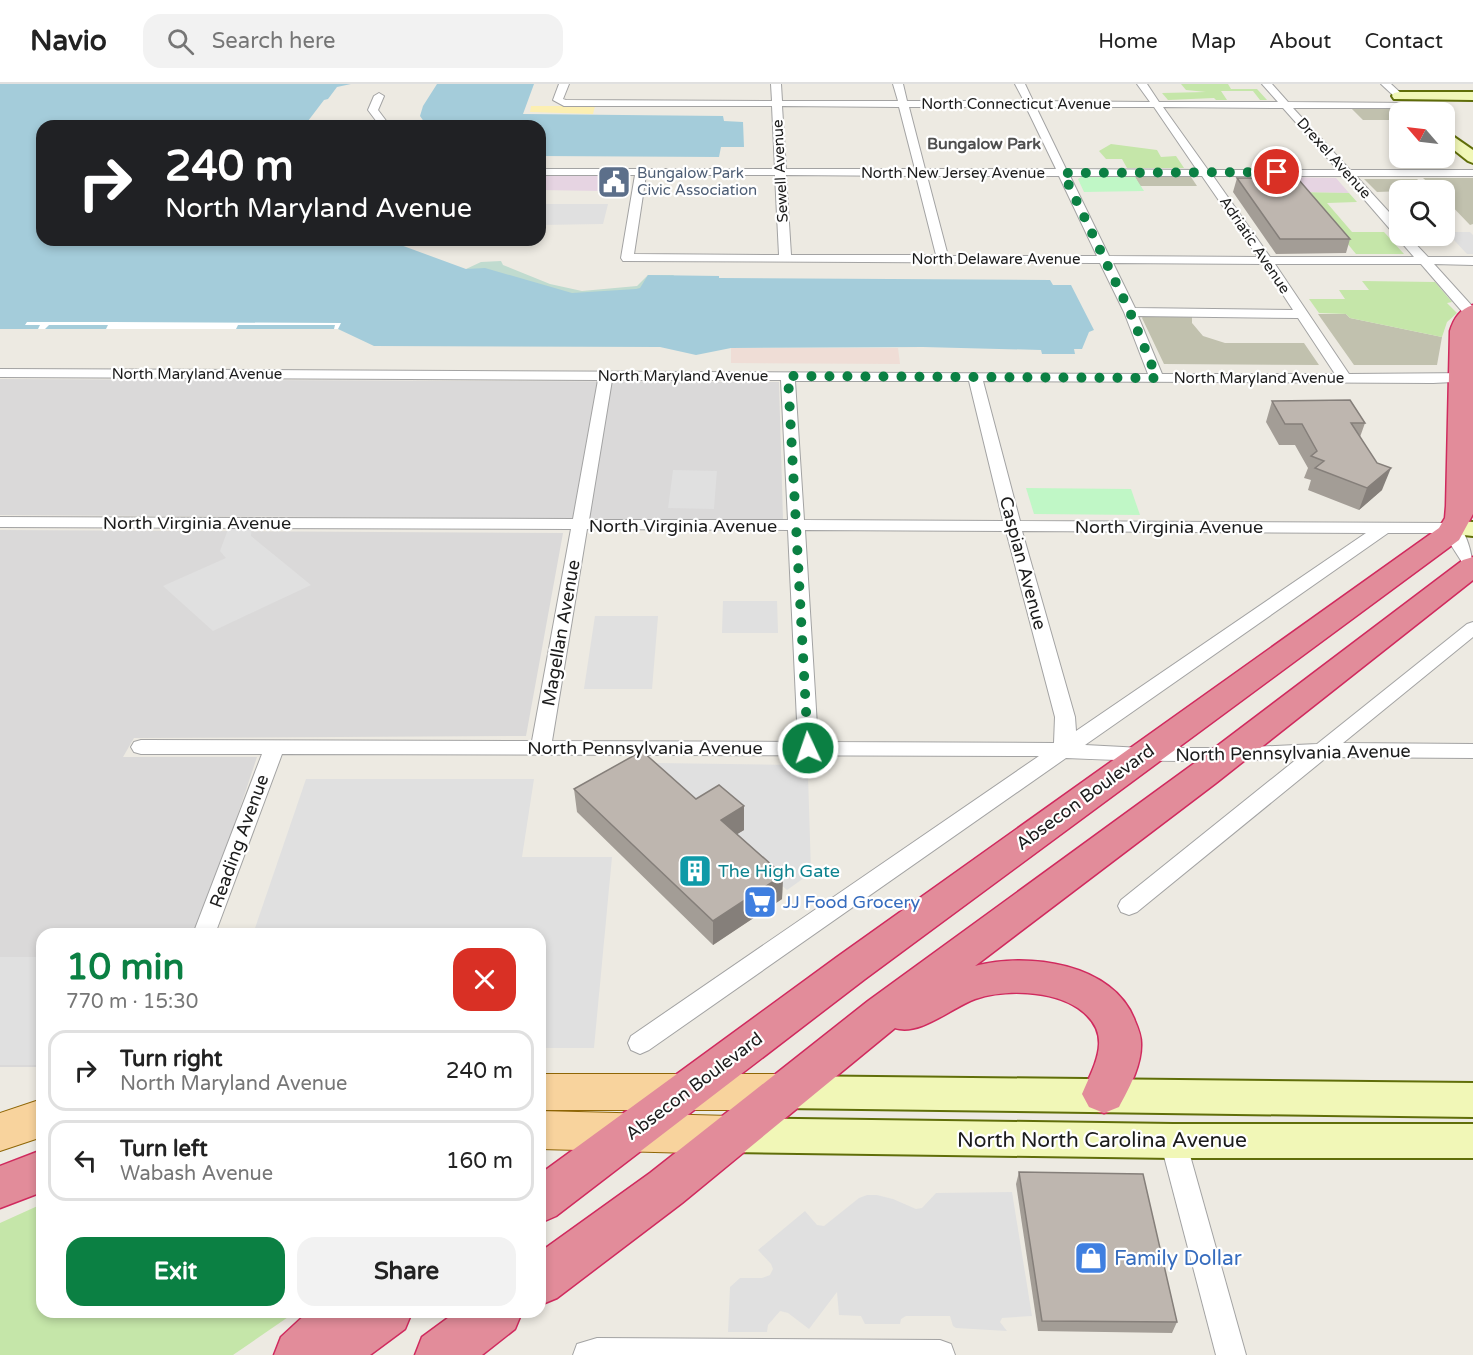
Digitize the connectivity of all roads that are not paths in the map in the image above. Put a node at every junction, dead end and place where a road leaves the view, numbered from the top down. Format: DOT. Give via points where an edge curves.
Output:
graph roads {
  1 [pos="564,84"];
  2 [pos="776,84"];
  3 [pos="898,84"];
  4 [pos="1020,84"];
  5 [pos="1142,84"];
  6 [pos="1267,84"];
  7 [pos="1386,84"];
  8 [pos="380,96"];
  9 [pos="1473,96"];
  10 [pos="1407,102"];
  11 [pos="1425,102"];
  12 [pos="777,103"];
  13 [pos="1455,103"];
  14 [pos="1473,103"];
  15 [pos="903,104"];
  16 [pos="1029,104"];
  17 [pos="1155,104"];
  18 [pos="1285,104"];
  19 [pos="1389,104"];
  20 [pos="380,120"];
  21 [pos="1455,143"];
  22 [pos="1473,158"];
  23 [pos="1205,171"];
  24 [pos="546,172"];
  25 [pos="641,172"];
  26 [pos="780,172"];
  27 [pos="920,173"];
  28 [pos="1063,173"];
  29 [pos="1348,173"];
  30 [pos="1473,173"];
  31 [pos="1389,220"];
  32 [pos="1411,246"];
  33 [pos="785,259"];
  34 [pos="943,259"];
  35 [pos="1266,259"];
  36 [pos="1103,260"];
  37 [pos="1424,261"];
  38 [pos="1473,261"];
  39 [pos="1130,312"];
  40 [pos="1472,312"];
  41 [pos="1300,314"];
  42 [pos="0,373"];
  43 [pos="606,375"];
  44 [pos="788,376"];
  45 [pos="975,377"];
  46 [pos="1467,377"];
  47 [pos="1157,378"];
  48 [pos="1344,378"];
  49 [pos="0,522"];
  50 [pos="578,526"];
  51 [pos="795,526"];
  52 [pos="1013,526"];
  53 [pos="1385,527"];
  54 [pos="1463,528"];
  55 [pos="1473,566"];
  56 [pos="1473,628"];
  57 [pos="141,747"];
  58 [pos="274,748"];
  59 [pos="541,748"];
  60 [pos="808,748"];
  61 [pos="1063,749"];
  62 [pos="1324,750"];
  63 [pos="1473,751"];
  64 [pos="1142,755"];
  65 [pos="1230,755"];
  66 [pos="1129,906"];
  67 [pos="206,928"];
  68 [pos="847,1042"];
  69 [pos="640,1043"];
  70 [pos="546,1092"];
  71 [pos="686,1092"];
  72 [pos="783,1092"];
  73 [pos="1104,1094"];
  74 [pos="1473,1100"];
  75 [pos="36,1120"];
  76 [pos="546,1130"];
  77 [pos="0,1132"];
  78 [pos="634,1132"];
  79 [pos="731,1135"];
  80 [pos="1173,1141"];
  81 [pos="1473,1141"];
  82 [pos="36,1167"];
  83 [pos="36,1173"];
  84 [pos="0,1176"];
  85 [pos="0,1187"];
  86 [pos="546,1197"];
  87 [pos="546,1277"];
  88 [pos="339,1318"];
  89 [pos="380,1318"];
  90 [pos="490,1318"];
  91 [pos="299,1355"];
  92 [pos="328,1355"];
  93 [pos="440,1355"];
  94 [pos="588,1355"];
  95 [pos="940,1355"];
  96 [pos="1231,1355"];
  1 -- 12 [label="street, North Connecticut Avenue" via="560,102 651,98"];
  2 -- 12 [label="street, Sewell Avenue"];
  3 -- 15 [label="street"];
  4 -- 16 [label="street"];
  5 -- 17 [label="street, Adriatic Avenue"];
  6 -- 18 [label="street, Drexel Avenue"];
  7 -- 10 [label="street"];
  8 -- 20 [label="street" via="373,110"];
  9 -- 11 [label="street, North Connecticut Avenue"];
  12 -- 15 [label="street, North Connecticut Avenue"];
  12 -- 26 [label="street, Sewell Avenue"];
  13 -- 14 [label="street, North Connecticut Avenue"];
  15 -- 16 [label="street, North Connecticut Avenue"];
  15 -- 27 [label="street"];
  16 -- 17 [label="street, North Connecticut Avenue"];
  16 -- 28 [label="street"];
  17 -- 18 [label="street, North Connecticut Avenue"];
  17 -- 23 [label="street, Adriatic Avenue"];
  18 -- 19 [label="street, North Connecticut Avenue"];
  18 -- 29 [label="street, Drexel Avenue"];
  21 -- 22 [label="street"];
  23 -- 28 [label="street, North New Jersey Avenue"];
  23 -- 29 [label="street, North New Jersey Avenue"];
  23 -- 35 [label="street, Adriatic Avenue"];
  24 -- 25 [label="street, North New Jersey Avenue"];
  25 -- 26 [label="street, North New Jersey Avenue"];
  25 -- 33 [label="street, North Delaware Avenue" via="627,258"];
  26 -- 27 [label="street, North New Jersey Avenue"];
  26 -- 33 [label="street, Sewell Avenue"];
  27 -- 28 [label="street, North New Jersey Avenue"];
  27 -- 34 [label="street"];
  28 -- 36 [label="street"];
  29 -- 30 [label="street, North New Jersey Avenue"];
  29 -- 31 [label="street, Drexel Avenue"];
  32 -- 37 [label="street, Drexel Avenue"];
  33 -- 34 [label="street, North Delaware Avenue"];
  34 -- 36 [label="street, North Delaware Avenue"];
  35 -- 36 [label="street, North Delaware Avenue"];
  35 -- 37 [label="street, North Delaware Avenue"];
  35 -- 41 [label="street, Adriatic Avenue"];
  36 -- 39 [label="street"];
  37 -- 38 [label="street, North Delaware Avenue"];
  37 -- 40 [label="street, Drexel Avenue"];
  39 -- 41 [label="street"];
  39 -- 47 [label="street"];
  40 -- 46 [label="highway" via="1461,331"];
  41 -- 48 [label="street, Adriatic Avenue"];
  42 -- 43 [label="street, North Maryland Avenue"];
  43 -- 44 [label="street, North Maryland Avenue"];
  43 -- 50 [label="street, Magellan Avenue"];
  44 -- 45 [label="street, North Maryland Avenue"];
  44 -- 51 [label="street"];
  45 -- 47 [label="street, North Maryland Avenue"];
  45 -- 52 [label="street, Caspian Avenue"];
  46 -- 48 [label="street, North Maryland Avenue"];
  46 -- 54 [label="highway" via="1459,518"];
  47 -- 48 [label="street, North Maryland Avenue"];
  49 -- 50 [label="street, North Virginia Avenue"];
  50 -- 51 [label="street, North Virginia Avenue"];
  50 -- 59 [label="street, Magellan Avenue"];
  51 -- 52 [label="street, North Virginia Avenue"];
  51 -- 60 [label="street"];
  52 -- 53 [label="street, North Virginia Avenue"];
  52 -- 61 [label="street, Caspian Avenue" via="1065,717"];
  53 -- 54 [label="street, North Virginia Avenue"];
  53 -- 61 [label="street"];
  54 -- 55 [label="street" via="1459,545"];
  54 -- 64 [label="highway, Absecon Boulevard"];
  55 -- 65 [label="highway"];
  56 -- 62 [label="street"];
  57 -- 58 [label="street, North Pennsylvania Avenue"];
  58 -- 59 [label="street, North Pennsylvania Avenue"];
  58 -- 67 [label="street, Reading Avenue"];
  59 -- 60 [label="street, North Pennsylvania Avenue"];
  60 -- 61 [label="street, North Pennsylvania Avenue"];
  61 -- 64 [label="street, North Pennsylvania Avenue"];
  61 -- 69 [label="street"];
  62 -- 63 [label="street, North Pennsylvania Avenue"];
  62 -- 65 [label="street, North Pennsylvania Avenue"];
  62 -- 66 [label="street"];
  64 -- 65 [label="street, North Pennsylvania Avenue"];
  64 -- 71 [label="highway, Absecon Boulevard"];
  65 -- 68 [label="highway"];
  68 -- 72 [label="highway"];
  68 -- 73 [label="highway" via="978,982 1012,976 1053,981 1093,997 1117,1027 1119,1061"];
  70 -- 71 [label="main road"];
  71 -- 72 [label="main road"];
  71 -- 78 [label="highway, Absecon Boulevard"];
  72 -- 73 [label="street"];
  72 -- 79 [label="highway"];
  73 -- 74 [label="street"];
  75 -- 77 [label="main road"];
  76 -- 78 [label="main road"];
  78 -- 79 [label="main road"];
  78 -- 86 [label="highway, Absecon Boulevard"];
  79 -- 80 [label="street, North North Carolina Avenue"];
  79 -- 87 [label="highway"];
  80 -- 81 [label="street, North North Carolina Avenue"];
  80 -- 96 [label="street"];
  82 -- 84 [label="main road"];
  83 -- 85 [label="highway"];
  88 -- 91 [label="highway"];
  89 -- 92 [label="highway"];
  90 -- 93 [label="highway"];
  94 -- 95 [label="street"];
}
